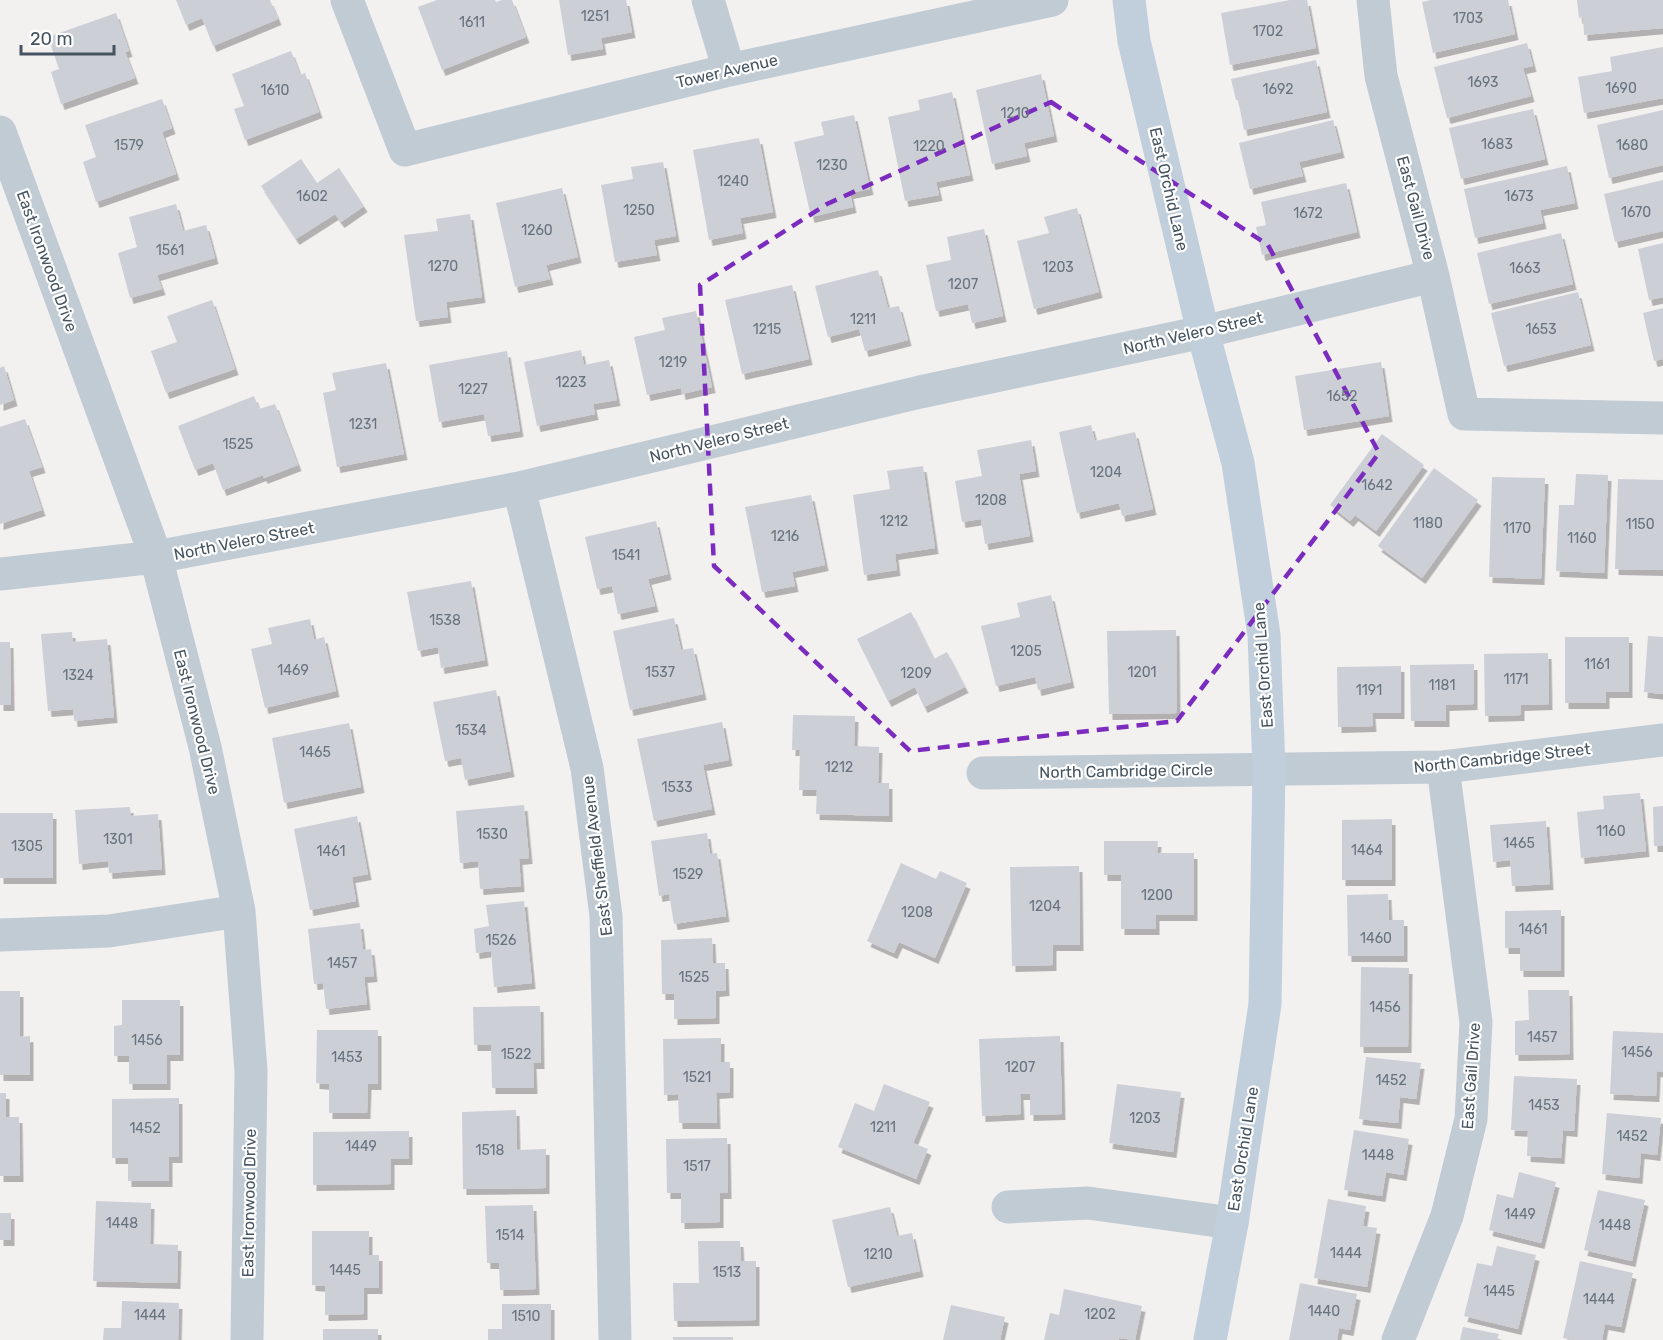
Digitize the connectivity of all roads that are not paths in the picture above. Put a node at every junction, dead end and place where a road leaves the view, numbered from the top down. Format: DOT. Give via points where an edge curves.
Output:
graph roads {
  1 [pos="346,0"];
  2 [pos="708,0"];
  3 [pos="1052,0"];
  4 [pos="1129,0"];
  5 [pos="1373,0"];
  6 [pos="729,70"];
  7 [pos="0,132"];
  8 [pos="1433,276"];
  9 [pos="1203,332"];
  10 [pos="1663,418"];
  11 [pos="519,488"];
  12 [pos="156,557"];
  13 [pos="0,574"];
  14 [pos="1663,740"];
  15 [pos="1443,767"];
  16 [pos="1269,769"];
  17 [pos="983,773"];
  18 [pos="239,911"];
  19 [pos="0,935"];
  20 [pos="1008,1207"];
  21 [pos="1232,1223"];
  22 [pos="247,1340"];
  23 [pos="615,1340"];
  24 [pos="1210,1340"];
  25 [pos="1398,1340"];
  1 -- 6 [label="street, Tower Avenue" via="405,150"];
  2 -- 6 [label="street"];
  3 -- 6 [label="street, Tower Avenue"];
  4 -- 9 [label="street, East Orchid Lane" via="1134,41"];
  5 -- 8 [label="street, East Gail Drive" via="1381,76"];
  7 -- 12 [label="street, East Ironwood Drive"];
  8 -- 9 [label="street, North Velero Street"];
  8 -- 10 [label="street, East Gail Drive" via="1464,414"];
  9 -- 11 [label="street, North Velero Street" via="920,392"];
  9 -- 16 [label="street, East Orchid Lane" via="1238,463 1261,612"];
  11 -- 12 [label="street, North Velero Street"];
  11 -- 23 [label="street, East Sheffield Avenue" via="587,768 606,916"];
  12 -- 13 [label="street, North Velero Street"];
  12 -- 18 [label="street, East Ironwood Drive" via="205,747"];
  14 -- 15 [label="street, North Cambridge Street"];
  15 -- 16 [label="street, North Cambridge Street"];
  15 -- 25 [label="street, East Gail Drive" via="1476,1022 1471,1119 1447,1216"];
  16 -- 17 [label="street, North Cambridge Circle"];
  16 -- 21 [label="street, East Orchid Lane" via="1265,1004"];
  18 -- 19 [label="street" via="109,931"];
  18 -- 22 [label="street, East Ironwood Drive" via="251,1071"];
  20 -- 21 [label="street" via="1088,1203"];
  21 -- 24 [label="street, East Orchid Lane"];
}
